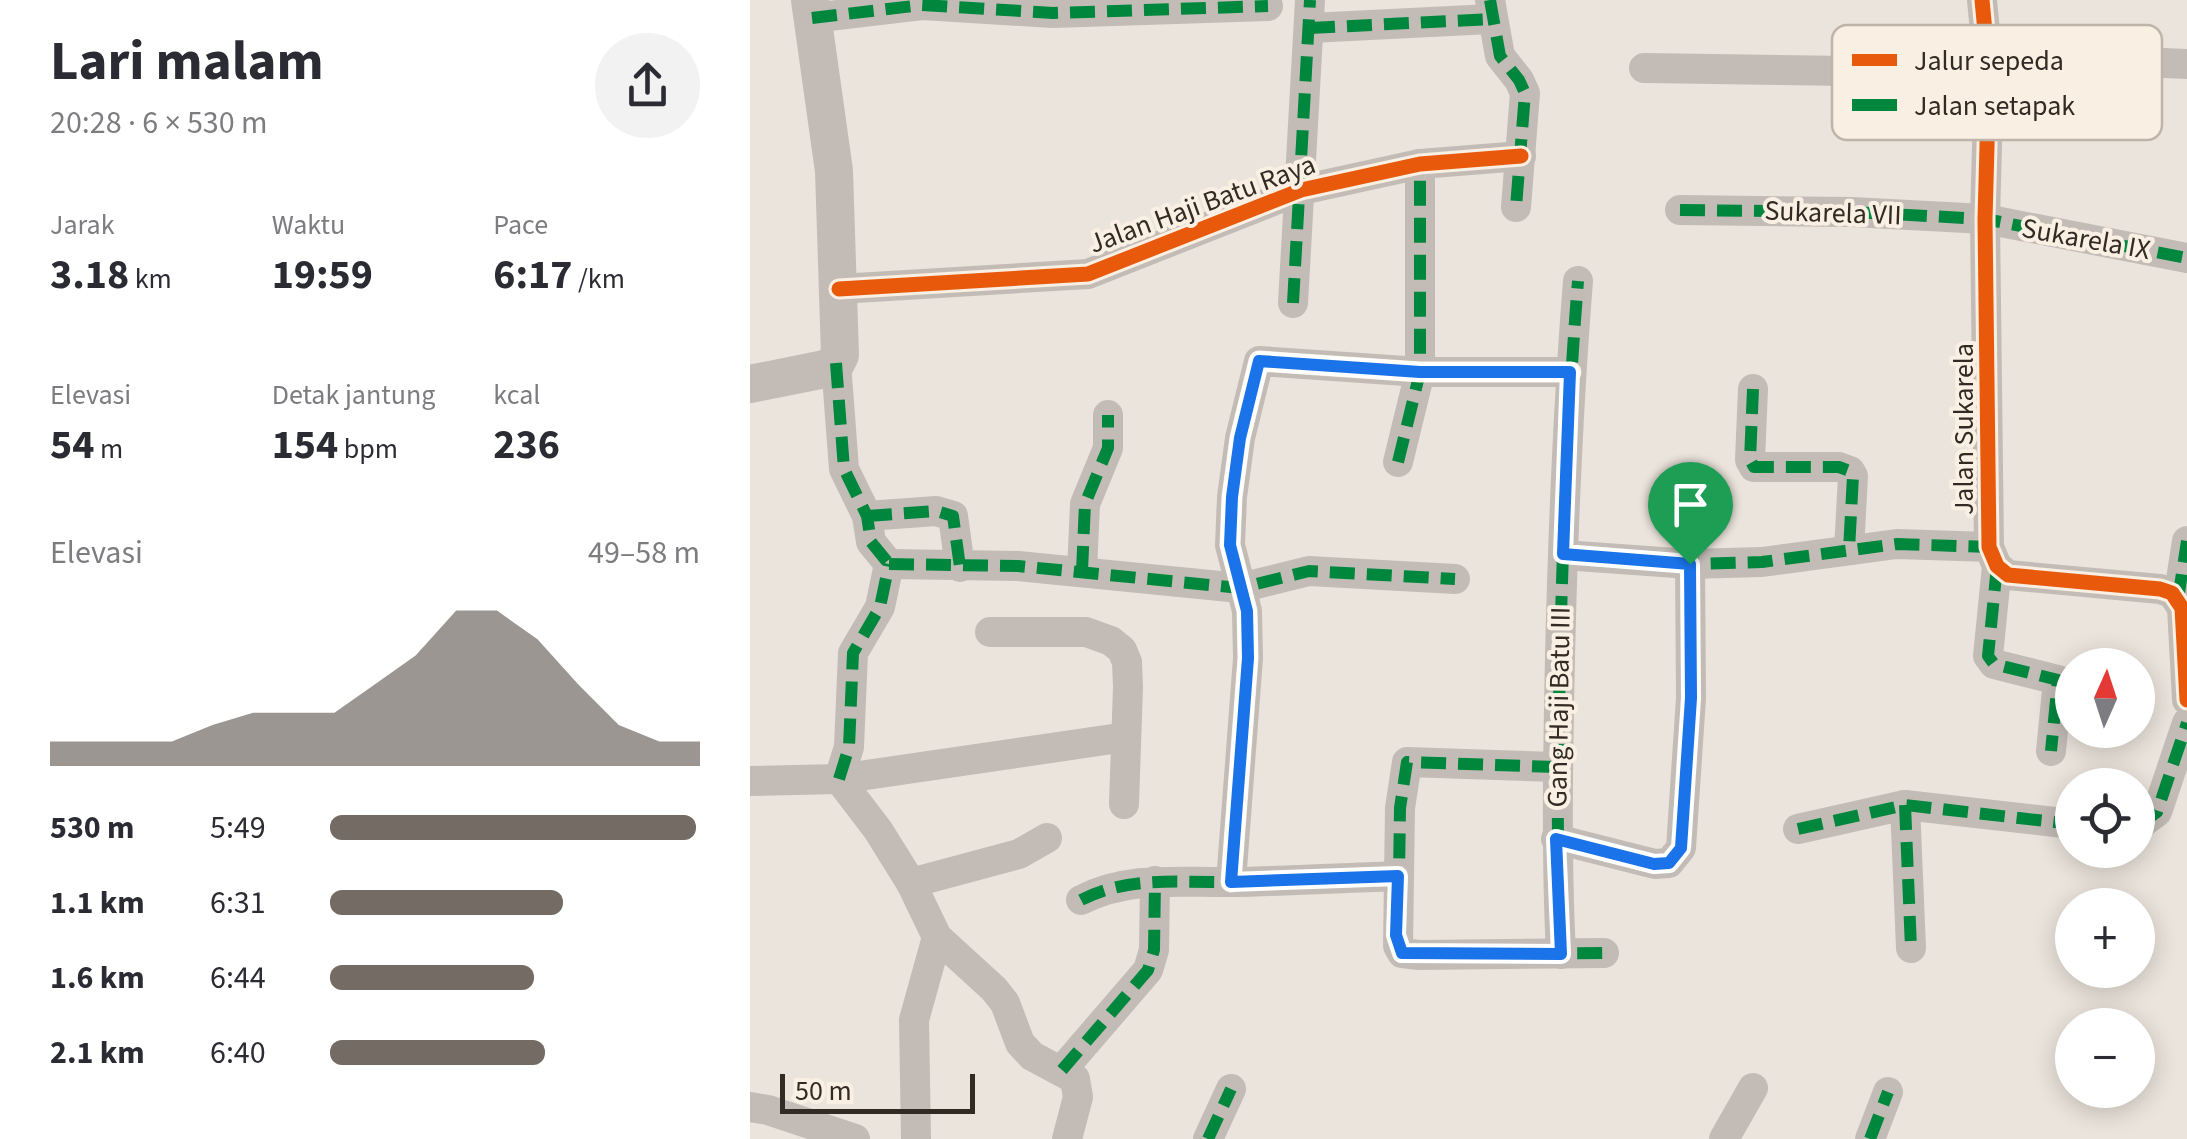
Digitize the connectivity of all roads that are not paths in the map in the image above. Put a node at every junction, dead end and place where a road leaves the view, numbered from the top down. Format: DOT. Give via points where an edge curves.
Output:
graph roads {
  1 [pos="1982,0"];
  2 [pos="1215,4"];
  3 [pos="1052,6"];
  4 [pos="1268,6"];
  5 [pos="811,9"];
  6 [pos="1490,10"];
  7 [pos="1310,14"];
  8 [pos="1985,25"];
  9 [pos="1832,66"];
  10 [pos="1644,68"];
  11 [pos="1987,140"];
  12 [pos="1521,156"];
  13 [pos="1420,164"];
  14 [pos="1301,190"];
  15 [pos="1516,207"];
  16 [pos="1680,210"];
  17 [pos="1985,220"];
  18 [pos="2187,258"];
  19 [pos="1578,281"];
  20 [pos="838,289"];
  21 [pos="1293,303"];
  22 [pos="836,362"];
  23 [pos="1420,372"];
  24 [pos="1570,372"];
  25 [pos="750,384"];
  26 [pos="1753,389"];
  27 [pos="1108,414"];
  28 [pos="1398,462"];
  29 [pos="867,516"];
  30 [pos="2187,541"];
  31 [pos="1850,550"];
  32 [pos="1563,554"];
  33 [pos="1993,557"];
  34 [pos="889,564"];
  35 [pos="1690,564"];
  36 [pos="960,567"];
  37 [pos="1082,571"];
  38 [pos="1455,579"];
  39 [pos="1240,588"];
  40 [pos="2178,599"];
  41 [pos="990,632"];
  42 [pos="2187,700"];
  43 [pos="2187,722"];
  44 [pos="1126,737"];
  45 [pos="2051,752"];
  46 [pos="1557,767"];
  47 [pos="839,778"];
  48 [pos="750,781"];
  49 [pos="1124,804"];
  50 [pos="1905,804"];
  51 [pos="2155,813"];
  52 [pos="2055,822"];
  53 [pos="1798,829"];
  54 [pos="1047,838"];
  55 [pos="1556,839"];
  56 [pos="1398,876"];
  57 [pos="1155,880"];
  58 [pos="1231,882"];
  59 [pos="911,884"];
  60 [pos="1081,900"];
  61 [pos="938,937"];
  62 [pos="1912,948"];
  63 [pos="1604,953"];
  64 [pos="1561,954"];
  65 [pos="1062,1070"];
  66 [pos="1753,1088"];
  67 [pos="1232,1089"];
  68 [pos="1888,1092"];
  69 [pos="750,1108"];
  70 [pos="855,1139"];
  71 [pos="916,1139"];
  72 [pos="1067,1139"];
  73 [pos="1208,1139"];
  74 [pos="1724,1139"];
  75 [pos="1870,1139"];
  1 -- 8 [label="street, Jalan Sukarela"];
  2 -- 3 [label="street"];
  2 -- 4 [label="street"];
  3 -- 5 [label="street"];
  5 -- 20 [label="street" via="834,171"];
  6 -- 7 [label="street"];
  6 -- 12 [label="street" via="1504,65 1525,93"];
  7 -- 14 [label="street"];
  9 -- 10 [label="street"];
  11 -- 17 [label="street, Jalan Sukarela"];
  12 -- 13 [label="street, Jalan Haji Batu Raya"];
  12 -- 15 [label="street"];
  13 -- 14 [label="street, Jalan Haji Batu Raya"];
  13 -- 23 [label="street"];
  14 -- 20 [label="street, Jalan Haji Batu Raya" via="1088,274"];
  14 -- 21 [label="street"];
  16 -- 17 [label="street, Sukarela VII"];
  17 -- 18 [label="street, Sukarela IX"];
  17 -- 33 [label="street, Jalan Sukarela"];
  19 -- 24 [label="street, Gang Haji Batu III"];
  20 -- 22 [label="street"];
  22 -- 25 [label="street"];
  22 -- 29 [label="street" via="844,469"];
  23 -- 24 [label="street"];
  23 -- 28 [label="street"];
  23 -- 39 [label="street" via="1259,361 1232,497 1230,545"];
  24 -- 32 [label="street, Gang Haji Batu III"];
  26 -- 31 [label="street" via="1754,467 1850,471"];
  27 -- 37 [label="street" via="1108,448 1085,504"];
  29 -- 34 [label="street" via="871,542"];
  29 -- 36 [label="street" via="953,516"];
  30 -- 40 [label="street"];
  31 -- 33 [label="street" via="1896,544"];
  31 -- 35 [label="street"];
  32 -- 35 [label="street"];
  32 -- 46 [label="street, Gang Haji Batu III"];
  33 -- 40 [label="street" via="2008,575 2160,589"];
  33 -- 45 [label="street, Jalan Sukarela" via="1988,656 1994,664 2058,680"];
  34 -- 36 [label="street"];
  34 -- 47 [label="street" via="880,607 853,653 849,747"];
  35 -- 55 [label="street" via="1691,698 1681,848 1669,863 1654,864"];
  36 -- 37 [label="street"];
  37 -- 39 [label="street"];
  38 -- 39 [label="street" via="1309,571"];
  39 -- 58 [label="street" via="1248,658"];
  40 -- 42 [label="street"];
  41 -- 44 [label="street" via="1086,632 1111,641 1127,662"];
  43 -- 51 [label="street"];
  44 -- 47 [label="street"];
  44 -- 49 [label="street"];
  46 -- 55 [label="street, Gang Haji Batu III"];
  46 -- 56 [label="street" via="1407,762"];
  47 -- 48 [label="street"];
  47 -- 59 [label="street"];
  50 -- 52 [label="street"];
  50 -- 53 [label="street"];
  50 -- 62 [label="street"];
  54 -- 59 [label="street" via="1020,854"];
  55 -- 64 [label="street, Gang Haji Batu III"];
  56 -- 58 [label="street"];
  56 -- 64 [label="street" via="1396,935 1402,953"];
  57 -- 58 [label="street"];
  57 -- 60 [label="street"];
  57 -- 65 [label="street" via="1148,970"];
  59 -- 61 [label="street"];
  61 -- 65 [label="street" via="994,989 1032,1056"];
  61 -- 71 [label="street" via="914,1020"];
  63 -- 64 [label="street"];
  65 -- 72 [label="street" via="1078,1087"];
  66 -- 74 [label="street"];
  67 -- 73 [label="street"];
  68 -- 75 [label="street"];
  69 -- 70 [label="street"];
}
